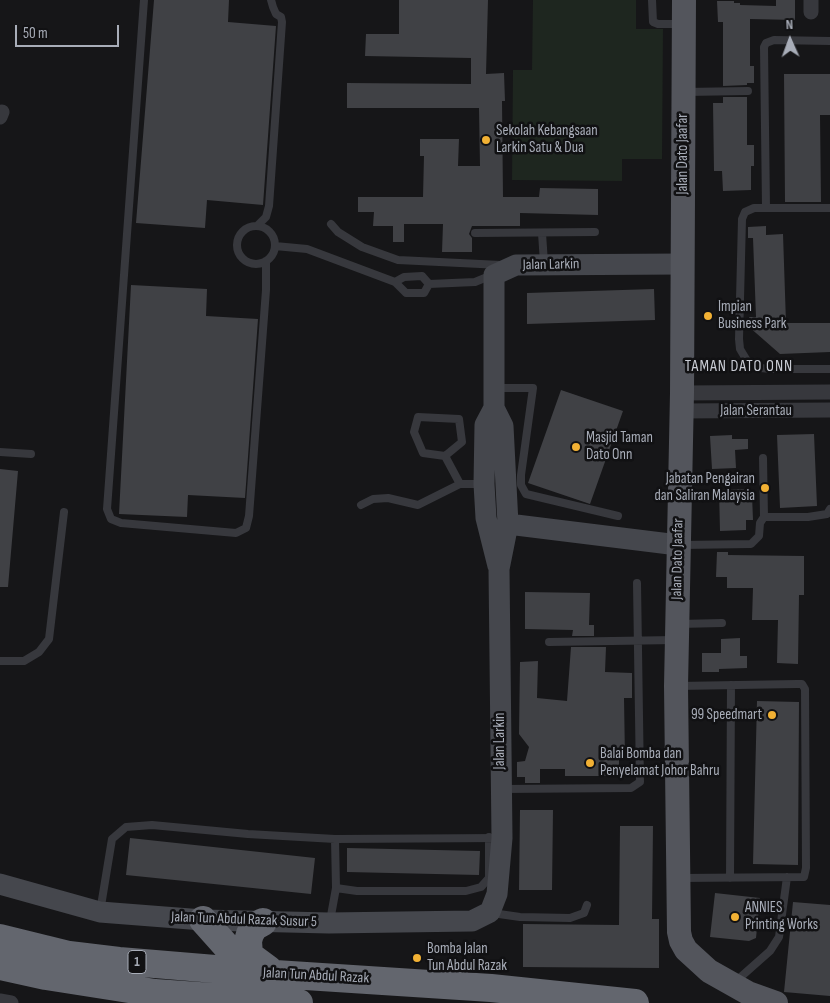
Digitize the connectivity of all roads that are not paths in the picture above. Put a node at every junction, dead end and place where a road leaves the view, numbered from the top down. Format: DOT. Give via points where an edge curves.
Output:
graph roads {
  1 [pos="144,0"];
  2 [pos="271,0"];
  3 [pos="652,0"];
  4 [pos="684,0"];
  5 [pos="675,24"];
  6 [pos="830,41"];
  7 [pos="748,91"];
  8 [pos="684,92"];
  9 [pos="766,208"];
  10 [pos="830,208"];
  11 [pos="331,224"];
  12 [pos="257,226"];
  13 [pos="595,232"];
  14 [pos="476,233"];
  15 [pos="542,233"];
  16 [pos="275,246"];
  17 [pos="266,261"];
  18 [pos="544,264"];
  19 [pos="683,264"];
  20 [pos="516,265"];
  21 [pos="494,275"];
  22 [pos="394,282"];
  23 [pos="429,284"];
  24 [pos="830,369"];
  25 [pos="830,392"];
  26 [pos="494,398"];
  27 [pos="682,402"];
  28 [pos="830,410"];
  29 [pos="0,452"];
  30 [pos="31,454"];
  31 [pos="444,456"];
  32 [pos="763,458"];
  33 [pos="484,479"];
  34 [pos="460,484"];
  35 [pos="361,506"];
  36 [pos="830,509"];
  37 [pos="64,512"];
  38 [pos="618,516"];
  39 [pos="764,516"];
  40 [pos="508,524"];
  41 [pos="678,545"];
  42 [pos="499,569"];
  43 [pos="637,583"];
  44 [pos="722,623"];
  45 [pos="677,632"];
  46 [pos="638,640"];
  47 [pos="549,642"];
  48 [pos="0,662"];
  49 [pos="730,685"];
  50 [pos="676,686"];
  51 [pos="500,789"];
  52 [pos="496,837"];
  53 [pos="335,839"];
  54 [pos="787,877"];
  55 [pos="677,878"];
  56 [pos="730,878"];
  57 [pos="0,884"];
  58 [pos="336,888"];
  59 [pos="586,905"];
  60 [pos="100,912"];
  61 [pos="490,912"];
  62 [pos="203,920"];
  63 [pos="263,922"];
  64 [pos="329,923"];
  65 [pos="0,938"];
  66 [pos="249,955"];
  67 [pos="0,966"];
  68 [pos="275,974"];
  69 [pos="732,985"];
  70 [pos="155,993"];
  71 [pos="0,1000"];
  72 [pos="11,1003"];
  73 [pos="199,1003"];
  74 [pos="299,1003"];
  75 [pos="635,1003"];
  76 [pos="776,1003"];
  1 -- 17 [label="lane" via="108,500 111,519 121,523 236,533 246,528"];
  2 -- 12 [label="lane" via="282,22 269,206 266,217"];
  3 -- 5 [label="lane" via="653,22"];
  4 -- 5 [label="main road, Jalan Dato Jaafar"];
  5 -- 8 [label="main road, Jalan Dato Jaafar"];
  6 -- 9 [label="lane" via="774,40 764,47"];
  7 -- 8 [label="lane"];
  8 -- 19 [label="main road, Jalan Dato Jaafar"];
  9 -- 10 [label="lane"];
  9 -- 24 [label="lane" via="745,212 742,219 740,349 751,364 760,368"];
  11 -- 20 [label="lane" via="362,247 398,260"];
  12 -- 16 [label="lane" via="268,230"];
  12 -- 17 [label="lane" via="241,232 237,249 248,262"];
  13 -- 15 [label="lane"];
  14 -- 15 [label="lane"];
  15 -- 18 [label="lane"];
  16 -- 17 [label="lane"];
  16 -- 22 [label="lane" via="308,249"];
  18 -- 19 [label="street, Jalan Larkin"];
  18 -- 20 [label="street, Jalan Larkin"];
  19 -- 27 [label="main road, Jalan Dato Jaafar"];
  20 -- 21 [label="street, Jalan Larkin"];
  21 -- 23 [label="lane" via="475,282"];
  21 -- 26 [label="street, Jalan Larkin"];
  22 -- 23 [label="lane" via="404,277 422,276"];
  22 -- 23 [label="lane" via="406,293 424,293"];
  25 -- 27 [label="street, Jalan Serantau"];
  26 -- 33 [label="street, Jalan Larkin" via="486,425"];
  26 -- 38 [label="lane" via="533,388 521,475 521,485 526,494"];
  26 -- 40 [label="street, Jalan Larkin" via="503,426"];
  27 -- 28 [label="street, Jalan Serantau"];
  27 -- 41 [label="main road, Jalan Dato Jaafar"];
  29 -- 30 [label="lane"];
  31 -- 31 [label="lane" via="462,442 459,419 418,417 414,432 424,453"];
  31 -- 34 [label="lane"];
  32 -- 39 [label="lane"];
  33 -- 34 [label="lane"];
  33 -- 40 [label="street"];
  33 -- 42 [label="street, Jalan Larkin" via="486,518"];
  34 -- 35 [label="lane" via="418,505 388,498 373,499"];
  36 -- 39 [label="lane" via="827,514 808,517"];
  37 -- 48 [label="lane" via="49,639 39,652 24,660"];
  39 -- 41 [label="lane" via="759,536 751,544"];
  40 -- 41 [label="street"];
  40 -- 42 [label="street, Jalan Larkin"];
  41 -- 45 [label="main road, Jalan Dato Jaafar"];
  42 -- 51 [label="street, Jalan Larkin"];
  43 -- 46 [label="lane"];
  44 -- 45 [label="lane"];
  45 -- 46 [label="lane"];
  45 -- 50 [label="main road, Jalan Dato Jaafar"];
  46 -- 47 [label="lane"];
  46 -- 51 [label="lane" via="640,782 630,788"];
  49 -- 50 [label="lane"];
  49 -- 54 [label="lane" via="802,684 805,689 806,873 804,877"];
  49 -- 56 [label="lane"];
  50 -- 55 [label="main road, Jalan Dato Jaafar"];
  51 -- 52 [label="street, Jalan Larkin"];
  52 -- 53 [label="lane"];
  52 -- 58 [label="lane" via="489,878 481,887 466,891 357,891"];
  52 -- 61 [label="street, Jalan Larkin" via="497,894"];
  53 -- 58 [label="lane"];
  53 -- 60 [label="lane" via="152,825 126,827 112,839"];
  54 -- 56 [label="lane"];
  54 -- 69 [label="lane" via="779,937 770,951"];
  55 -- 56 [label="lane"];
  55 -- 69 [label="main road, Jalan Dato Jaafar" via="681,941 698,961"];
  57 -- 60 [label="street, Jalan Tun Abdul Razak Susur 5"];
  58 -- 64 [label="lane"];
  59 -- 61 [label="lane" via="584,913 570,918 520,917"];
  60 -- 62 [label="street, Jalan Tun Abdul Razak Susur 5"];
  61 -- 64 [label="street, Jalan Tun Abdul Razak Susur 5" via="472,921"];
  62 -- 63 [label="street, Jalan Tun Abdul Razak Susur 5"];
  62 -- 66 [label="highway" via="228,948"];
  63 -- 64 [label="street, Jalan Tun Abdul Razak Susur 5"];
  63 -- 66 [label="highway" via="250,934"];
  65 -- 68 [label="highway, Jalan Tun Abdul Razak / 1" via="69,955"];
  66 -- 68 [label="highway"];
  67 -- 70 [label="highway, Jalan Tun Abdul Razak / 1"];
  68 -- 75 [label="highway, Jalan Tun Abdul Razak / 1" via="473,986"];
  69 -- 76 [label="main road, Jalan Dato Jaafar"];
  70 -- 73 [label="highway"];
  70 -- 74 [label="highway, Jalan Tun Abdul Razak / 1"];
  71 -- 72 [label="street"];
}
